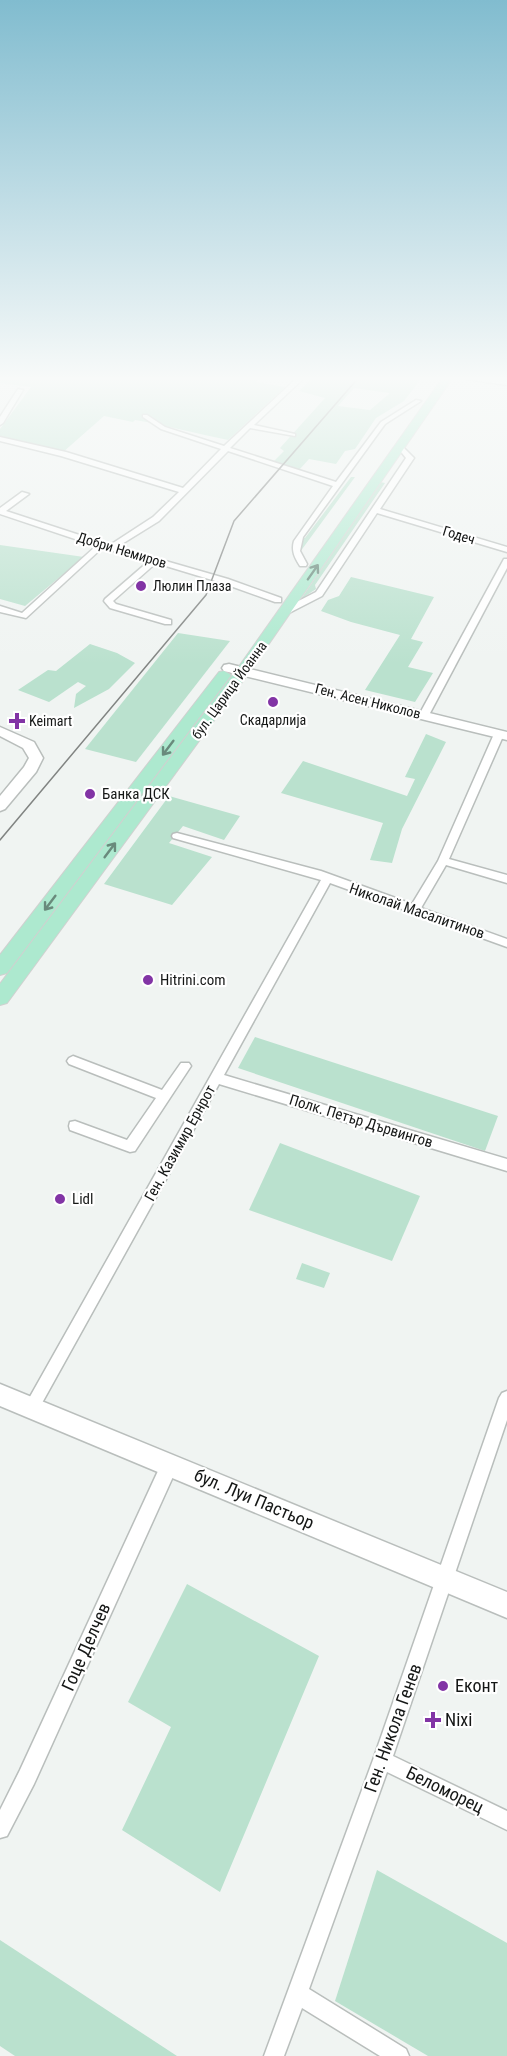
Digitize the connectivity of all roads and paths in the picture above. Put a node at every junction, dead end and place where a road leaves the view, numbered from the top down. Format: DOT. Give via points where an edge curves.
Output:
graph roads {
  1 [pos="122,472"];
  2 [pos="204,472"];
  3 [pos="297,472"];
  4 [pos="347,472"];
  5 [pos="368,472"];
  6 [pos="381,472"];
  7 [pos="401,472"];
  8 [pos="337,485"];
  9 [pos="184,491"];
  10 [pos="25,494"];
  11 [pos="376,510"];
  12 [pos="1,511"];
  13 [pos="101,545"];
  14 [pos="111,548"];
  15 [pos="507,550"];
  16 [pos="155,560"];
  17 [pos="507,561"];
  18 [pos="303,564"];
  19 [pos="281,606"];
  20 [pos="0,609"];
  21 [pos="168,622"];
  22 [pos="236,669"];
  23 [pos="424,715"];
  24 [pos="0,731"];
  25 [pos="503,735"];
  26 [pos="0,806"];
  27 [pos="177,836"];
  28 [pos="443,861"];
  29 [pos="327,879"];
  30 [pos="507,879"];
  31 [pos="414,910"];
  32 [pos="507,943"];
  33 [pos="0,968"];
  34 [pos="0,998"];
  35 [pos="73,1061"];
  36 [pos="185,1066"];
  37 [pos="216,1078"];
  38 [pos="164,1096"];
  39 [pos="75,1126"];
  40 [pos="507,1165"];
  41 [pos="0,1395"];
  42 [pos="507,1398"];
  43 [pos="32,1407"];
  44 [pos="170,1464"];
  45 [pos="445,1579"];
  46 [pos="507,1605"];
  47 [pos="382,1760"];
  48 [pos="507,1821"];
  49 [pos="0,1829"];
  50 [pos="296,1993"];
  51 [pos="274,2056"];
  52 [pos="399,2056"];
  1 -- 9 [label="street"];
  2 -- 9 [label="street"];
  3 -- 8 [label="street"];
  4 -- 8 [label="street"];
  5 -- 18 [label="main road, бул. Царица Йоанна"];
  19 -- 6 [label="main road, бул. Царица Йоанна, one-way"];
  7 -- 11 [label="street"];
  8 -- 18 [label="street" via="295,546"];
  9 -- 14 [label="street" via="156,519"];
  10 -- 12 [label="street"];
  11 -- 15 [label="street, Годеч"];
  11 -- 19 [label="street" via="319,594"];
  12 -- 13 [label="street, Добри Немиров"];
  13 -- 14 [label="street, Добри Немиров"];
  13 -- 20 [label="street" via="23,616"];
  14 -- 16 [label="street, Добри Немиров"];
  16 -- 19 [label="street, Добри Немиров" via="225,581"];
  16 -- 21 [label="street" via="108,602"];
  17 -- 23 [label="street"];
  18 -- 19 [label="main road, бул. Царица Йоанна"];
  19 -- 22 [label="main road, бул. Царица Йоанна"];
  22 -- 23 [label="street, Ген. Асен Николов"];
  22 -- 33 [label="main road, бул. Царица Йоанна, one-way"];
  34 -- 22 [label="main road, бул. Царица Йоанна, one-way"];
  23 -- 25 [label="street, Ген. Асен Николов"];
  24 -- 26 [label="street" via="29,745 36,758"];
  25 -- 28 [label="street"];
  27 -- 29 [label="street, Николай Масалитинов"];
  28 -- 30 [label="street"];
  28 -- 31 [label="street"];
  29 -- 31 [label="street, Николай Масалитинов"];
  29 -- 37 [label="street, Ген. Казимир Ернрот"];
  31 -- 32 [label="street, Николай Масалитинов"];
  35 -- 38 [label="street"];
  36 -- 38 [label="street"];
  37 -- 40 [label="street, Полк. Петър Дървингов"];
  37 -- 43 [label="street, Ген. Казимир Ернрот"];
  38 -- 39 [label="street" via="130,1147"];
  41 -- 43 [label="street, бул. Луи Пастьор"];
  42 -- 45 [label="street, Ген. Никола Генев"];
  43 -- 44 [label="street, бул. Луи Пастьор"];
  44 -- 45 [label="street, бул. Луи Пастьор"];
  44 -- 49 [label="street, Гоце Делчев"];
  45 -- 46 [label="street, бул. Луи Пастьор"];
  45 -- 47 [label="street, Ген. Никола Генев"];
  47 -- 48 [label="street, Беломорец"];
  47 -- 50 [label="street, Ген. Никола Генев"];
  50 -- 51 [label="street, Ген. Никола Генев"];
  50 -- 52 [label="street"];
}
